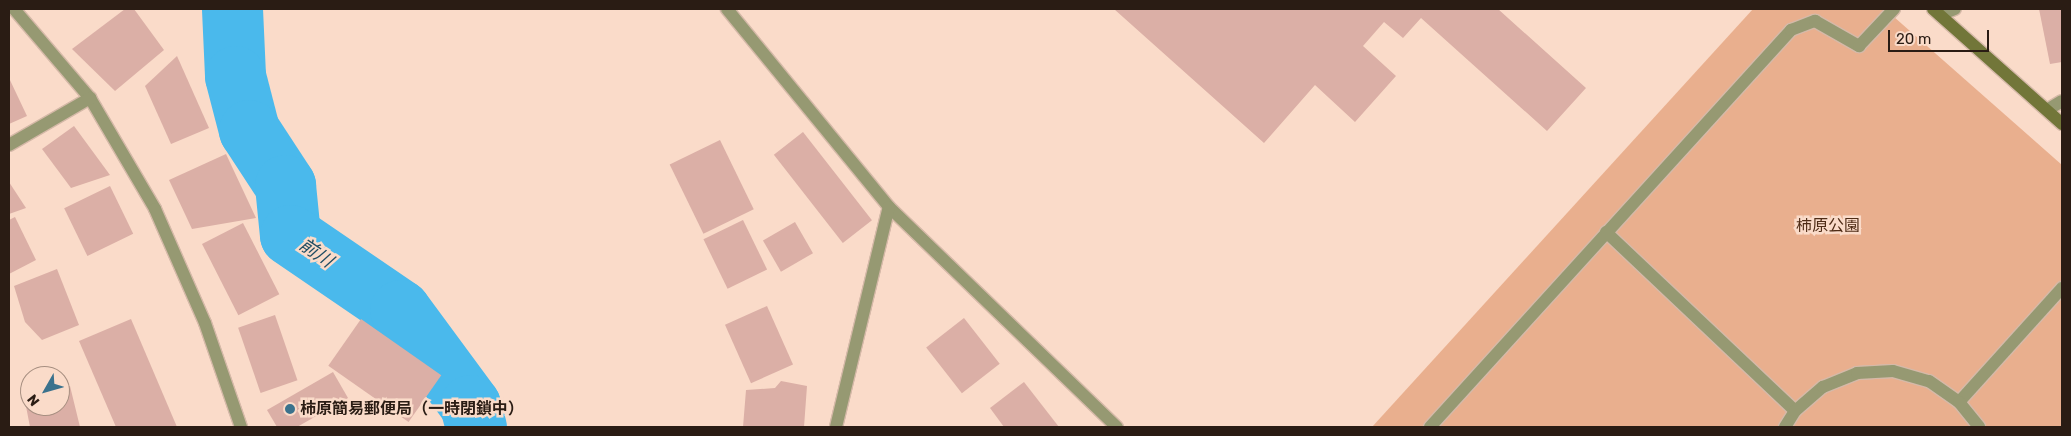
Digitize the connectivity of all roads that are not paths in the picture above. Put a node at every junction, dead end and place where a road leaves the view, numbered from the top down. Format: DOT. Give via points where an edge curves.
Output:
graph roads {
  1 [pos="14,9"];
  2 [pos="727,9"];
  3 [pos="1894,9"];
  4 [pos="1954,9"];
  5 [pos="1936,12"];
  6 [pos="90,98"];
  7 [pos="2062,101"];
  8 [pos="2047,110"];
  9 [pos="2062,124"];
  10 [pos="9,145"];
  11 [pos="889,208"];
  12 [pos="1606,232"];
  13 [pos="2062,288"];
  14 [pos="1960,402"];
  15 [pos="1795,411"];
  16 [pos="241,427"];
  17 [pos="836,427"];
  18 [pos="1116,427"];
  19 [pos="1430,427"];
  20 [pos="1785,427"];
  21 [pos="1979,427"];
  1 -- 6 [label="street"];
  2 -- 11 [label="street"];
  3 -- 12 [label="street" via="1859,46 1815,21 1791,30"];
  4 -- 5 [label="street"];
  5 -- 8 [label="street"];
  6 -- 10 [label="street"];
  6 -- 16 [label="street" via="155,208 206,323"];
  7 -- 8 [label="street"];
  8 -- 9 [label="street"];
  11 -- 17 [label="street"];
  11 -- 18 [label="street"];
  12 -- 15 [label="street"];
  12 -- 19 [label="street"];
  13 -- 14 [label="street"];
  14 -- 15 [label="street" via="1920,378 1893,371 1857,373 1823,387"];
  14 -- 21 [label="street"];
  15 -- 20 [label="street"];
}
